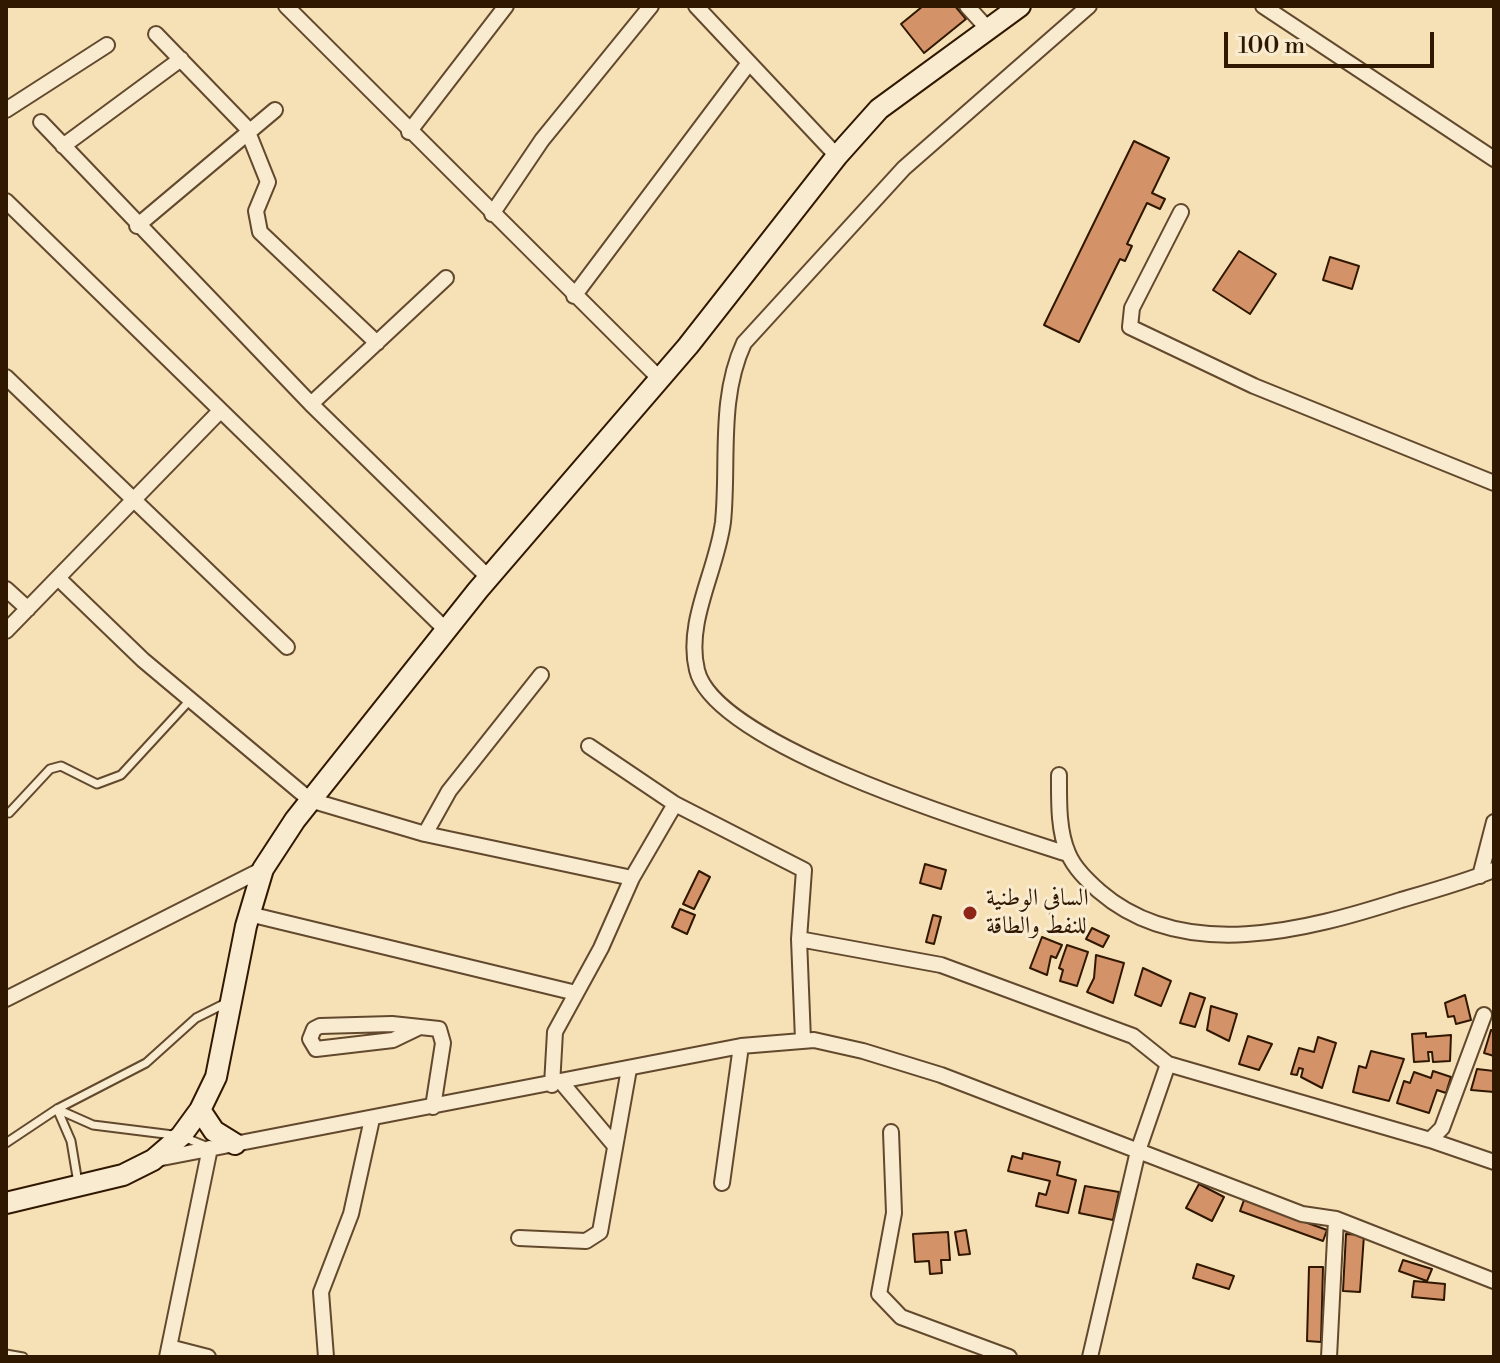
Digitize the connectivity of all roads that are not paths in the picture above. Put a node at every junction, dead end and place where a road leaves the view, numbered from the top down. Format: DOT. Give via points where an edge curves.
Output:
graph roads {
  1 [pos="307,6"];
  2 [pos="506,6"];
  3 [pos="651,6"];
  4 [pos="696,6"];
  5 [pos="967,6"];
  6 [pos="1020,6"];
  7 [pos="1089,6"];
  8 [pos="1263,6"];
  9 [pos="290,10"];
  10 [pos="987,28"];
  11 [pos="156,34"];
  12 [pos="107,45"];
  13 [pos="181,59"];
  14 [pos="749,63"];
  15 [pos="6,110"];
  16 [pos="275,110"];
  17 [pos="41,122"];
  18 [pos="250,131"];
  19 [pos="409,132"];
  20 [pos="63,146"];
  21 [pos="837,156"];
  22 [pos="1494,159"];
  23 [pos="6,201"];
  24 [pos="1181,212"];
  25 [pos="492,214"];
  26 [pos="137,226"];
  27 [pos="446,278"];
  28 [pos="574,296"];
  29 [pos="377,343"];
  30 [pos="6,377"];
  31 [pos="660,379"];
  32 [pos="311,404"];
  33 [pos="220,411"];
  34 [pos="1494,483"];
  35 [pos="134,501"];
  36 [pos="58,578"];
  37 [pos="489,578"];
  38 [pos="6,589"];
  39 [pos="28,609"];
  40 [pos="446,630"];
  41 [pos="6,631"];
  42 [pos="287,647"];
  43 [pos="541,675"];
  44 [pos="191,699"];
  45 [pos="589,746"];
  46 [pos="1059,775"];
  47 [pos="310,800"];
  48 [pos="675,804"];
  49 [pos="9,813"];
  50 [pos="1494,822"];
  51 [pos="425,834"];
  52 [pos="1068,854"];
  53 [pos="263,869"];
  54 [pos="1487,873"];
  55 [pos="632,878"];
  56 [pos="249,914"];
  57 [pos="799,939"];
  58 [pos="576,993"];
  59 [pos="6,999"];
  60 [pos="231,1002"];
  61 [pos="1484,1015"];
  62 [pos="420,1027"];
  63 [pos="803,1040"];
  64 [pos="741,1046"];
  65 [pos="1168,1064"];
  66 [pos="629,1069"];
  67 [pos="557,1084"];
  68 [pos="433,1107"];
  69 [pos="57,1109"];
  70 [pos="200,1110"];
  71 [pos="372,1119"];
  72 [pos="891,1132"];
  73 [pos="181,1136"];
  74 [pos="1430,1140"];
  75 [pos="6,1143"];
  76 [pos="235,1144"];
  77 [pos="615,1146"];
  78 [pos="210,1148"];
  79 [pos="1138,1151"];
  80 [pos="153,1160"];
  81 [pos="1494,1162"];
  82 [pos="722,1183"];
  83 [pos="79,1186"];
  84 [pos="6,1203"];
  85 [pos="1336,1219"];
  86 [pos="519,1238"];
  87 [pos="1494,1281"];
  88 [pos="168,1352"];
  89 [pos="6,1354"];
  90 [pos="23,1357"];
  91 [pos="208,1357"];
  92 [pos="326,1357"];
  93 [pos="1009,1357"];
  94 [pos="1090,1357"];
  95 [pos="1329,1357"];
  1 -- 9 [label="street"];
  2 -- 19 [label="street"];
  3 -- 25 [label="street" via="542,140"];
  4 -- 14 [label="street"];
  5 -- 10 [label="street"];
  6 -- 10 [label="main road"];
  7 -- 52 [label="street" via="904,168 744,343 736,360 725,429 723,521 697,638 696,667 703,688 734,718 869,785"];
  8 -- 22 [label="street"];
  9 -- 19 [label="street"];
  10 -- 21 [label="main road" via="879,109"];
  11 -- 13 [label="street"];
  12 -- 15 [label="street"];
  13 -- 18 [label="street"];
  13 -- 20 [label="street"];
  14 -- 21 [label="street"];
  14 -- 28 [label="street"];
  16 -- 18 [label="street"];
  17 -- 20 [label="street"];
  18 -- 26 [label="street"];
  18 -- 29 [label="street" via="268,182 256,211 260,232"];
  19 -- 25 [label="street"];
  20 -- 26 [label="street"];
  21 -- 31 [label="main road"];
  23 -- 33 [label="street"];
  24 -- 34 [label="street" via="1132,308 1130,327 1254,386"];
  25 -- 28 [label="street"];
  26 -- 32 [label="street"];
  27 -- 29 [label="street"];
  28 -- 31 [label="street"];
  29 -- 32 [label="street"];
  30 -- 35 [label="street"];
  31 -- 37 [label="main road"];
  32 -- 37 [label="street"];
  33 -- 35 [label="street"];
  33 -- 40 [label="street"];
  35 -- 36 [label="street"];
  35 -- 42 [label="street"];
  36 -- 39 [label="street"];
  36 -- 44 [label="street"];
  37 -- 40 [label="main road"];
  38 -- 39 [label="street"];
  39 -- 41 [label="street"];
  40 -- 47 [label="main road"];
  43 -- 51 [label="street" via="449,791"];
  44 -- 47 [label="street"];
  44 -- 49 [label="lane" via="121,775 97,784 61,766 50,769"];
  45 -- 48 [label="street"];
  46 -- 52 [label="street"];
  47 -- 51 [label="street"];
  47 -- 53 [label="main road"];
  48 -- 55 [label="street"];
  48 -- 57 [label="street" via="800,866 805,878"];
  50 -- 54 [label="street"];
  51 -- 55 [label="street"];
  52 -- 54 [label="street" via="1086,879 1141,918 1175,929 1227,935 1316,924"];
  53 -- 56 [label="main road"];
  53 -- 59 [label="street"];
  55 -- 58 [label="street"];
  56 -- 58 [label="street"];
  56 -- 60 [label="main road"];
  57 -- 63 [label="street"];
  57 -- 65 [label="street" via="941,965 1133,1036"];
  58 -- 67 [label="street" via="555,1032"];
  60 -- 69 [label="lane" via="196,1018 146,1063"];
  60 -- 70 [label="main road" via="221,1060"];
  61 -- 74 [label="street" via="1442,1128"];
  62 -- 62 [label="street" via="393,1040 316,1049 310,1039 320,1026"];
  62 -- 68 [label="street" via="443,1034"];
  63 -- 64 [label="street"];
  63 -- 79 [label="street" via="863,1051 941,1075"];
  64 -- 66 [label="street"];
  64 -- 82 [label="street"];
  65 -- 74 [label="street"];
  65 -- 79 [label="street"];
  66 -- 67 [label="street"];
  66 -- 77 [label="street"];
  67 -- 68 [label="street"];
  67 -- 77 [label="street"];
  68 -- 71 [label="street"];
  69 -- 73 [label="lane" via="93,1125"];
  69 -- 75 [label="lane"];
  69 -- 83 [label="lane" via="75,1153"];
  70 -- 73 [label="main road"];
  70 -- 76 [label="main road" via="214,1131"];
  71 -- 76 [label="street"];
  71 -- 92 [label="street" via="351,1214 321,1292"];
  72 -- 93 [label="street" via="894,1213 879,1294 901,1317"];
  73 -- 78 [label="lane"];
  73 -- 80 [label="main road"];
  74 -- 81 [label="street"];
  76 -- 78 [label="street"];
  77 -- 86 [label="street" via="597,1237"];
  78 -- 80 [label="street"];
  78 -- 88 [label="street"];
  79 -- 85 [label="street" via="1302,1214"];
  79 -- 94 [label="street"];
  80 -- 83 [label="main road" via="123,1175"];
  83 -- 84 [label="main road"];
  85 -- 87 [label="street"];
  85 -- 95 [label="street"];
  88 -- 91 [label="street"];
  89 -- 90 [label="lane"];
}
